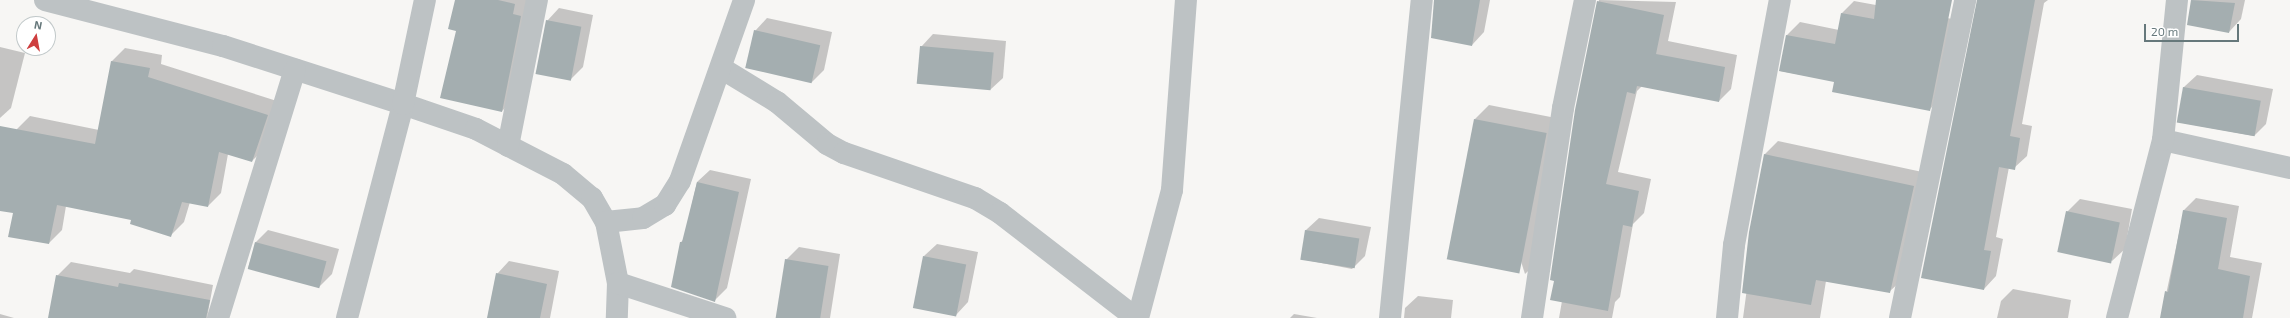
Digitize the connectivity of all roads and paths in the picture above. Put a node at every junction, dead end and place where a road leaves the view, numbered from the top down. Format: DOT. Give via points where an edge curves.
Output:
graph roads {
  1 [pos="45,0"];
  2 [pos="425,0"];
  3 [pos="537,0"];
  4 [pos="744,0"];
  5 [pos="1186,0"];
  6 [pos="1422,0"];
  7 [pos="1586,0"];
  8 [pos="1780,0"];
  9 [pos="1965,0"];
  10 [pos="2177,0"];
  11 [pos="721,68"];
  12 [pos="295,70"];
  13 [pos="403,104"];
  14 [pos="2163,140"];
  15 [pos="508,146"];
  16 [pos="2290,168"];
  17 [pos="606,222"];
  18 [pos="618,283"];
  19 [pos="218,318"];
  20 [pos="347,318"];
  21 [pos="617,318"];
  22 [pos="725,318"];
  23 [pos="1137,318"];
  24 [pos="1390,318"];
  25 [pos="1532,318"];
  26 [pos="1727,318"];
  27 [pos="1900,318"];
  28 [pos="2117,318"];
  1 -- 12 [label="street" via="223,46"];
  2 -- 13 [label="street"];
  3 -- 15 [label="street"];
  4 -- 11 [label="street"];
  5 -- 23 [label="street" via="1172,190"];
  6 -- 24 [label="street"];
  7 -- 25 [label="street" via="1563,108"];
  8 -- 26 [label="street" via="1734,245"];
  9 -- 27 [label="street"];
  10 -- 14 [label="street"];
  11 -- 17 [label="street" via="680,182 665,205 643,218"];
  11 -- 23 [label="street" via="777,102 827,144 844,153 975,198"];
  12 -- 13 [label="street"];
  12 -- 19 [label="street"];
  13 -- 15 [label="street" via="476,129"];
  13 -- 20 [label="street"];
  14 -- 16 [label="street"];
  14 -- 28 [label="street"];
  15 -- 17 [label="street" via="563,174 592,198"];
  17 -- 18 [label="street"];
  18 -- 21 [label="street"];
  18 -- 22 [label="street"];
}
